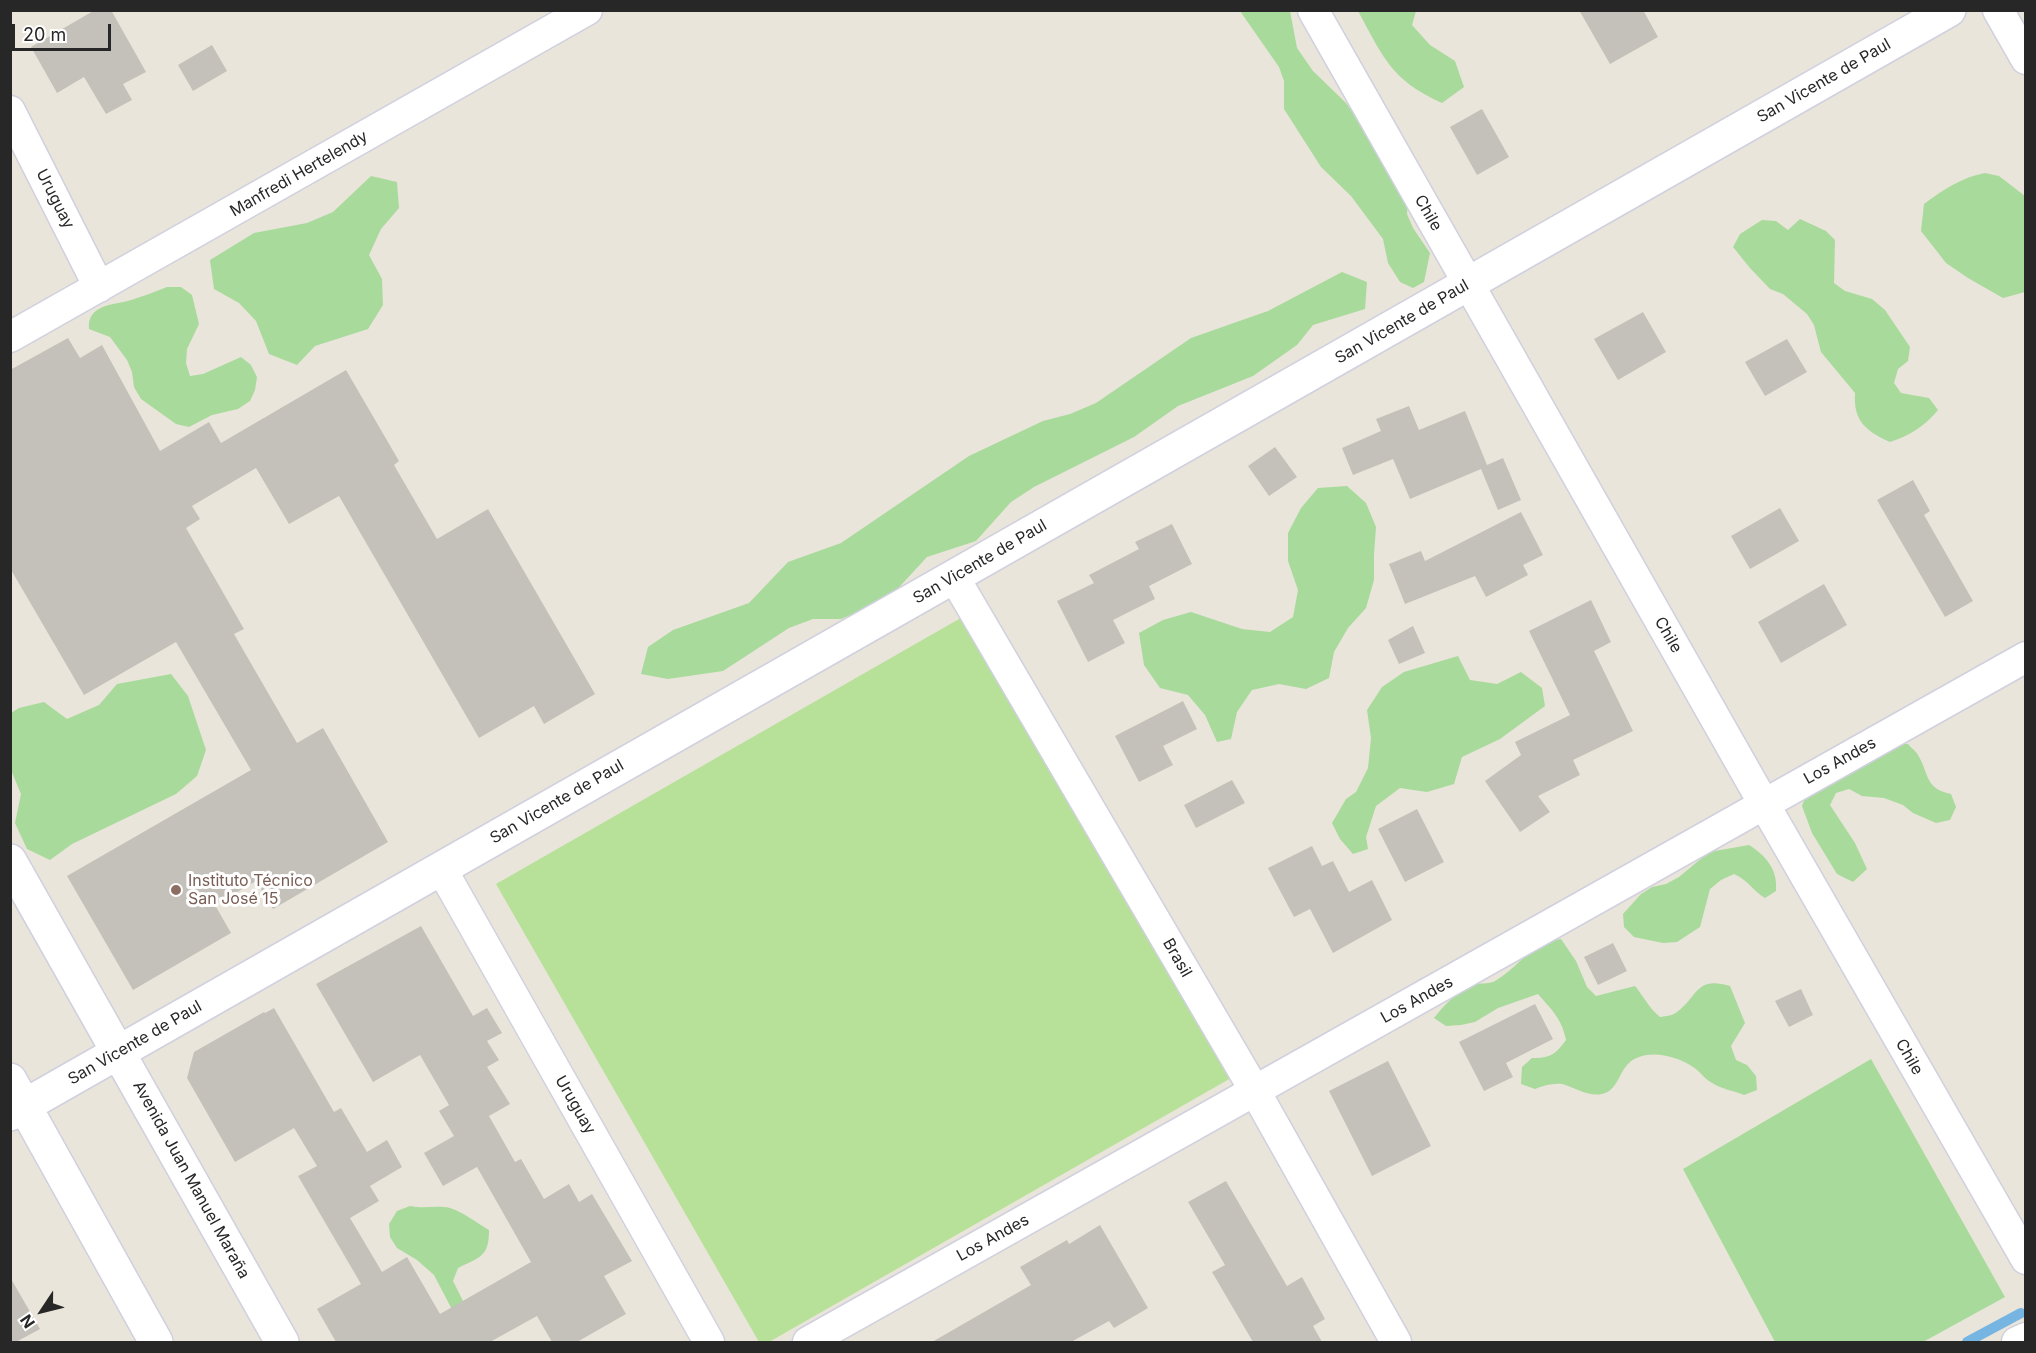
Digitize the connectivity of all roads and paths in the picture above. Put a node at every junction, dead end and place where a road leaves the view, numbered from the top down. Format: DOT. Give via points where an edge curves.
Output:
graph roads {
  1 [pos="587,10"];
  2 [pos="1313,10"];
  3 [pos="1949,10"];
  4 [pos="1998,10"];
  5 [pos="2025,58"];
  6 [pos="10,111"];
  7 [pos="1469,284"];
  8 [pos="99,287"];
  9 [pos="10,337"];
  10 [pos="954,577"];
  11 [pos="2025,657"];
  12 [pos="1764,804"];
  13 [pos="10,861"];
  14 [pos="441,868"];
  15 [pos="119,1052"];
  16 [pos="1255,1091"];
  17 [pos="15,1099"];
  18 [pos="2025,1259"];
  19 [pos="2025,1338"];
  20 [pos="156,1342"];
  21 [pos="282,1342"];
  22 [pos="709,1342"];
  23 [pos="808,1342"];
  24 [pos="1396,1342"];
  25 [pos="2017,1342"];
  1 -- 8 [label="street, Manfredi Hertelendy"];
  2 -- 7 [label="street, Chile"];
  3 -- 7 [label="street, San Vicente de Paul"];
  4 -- 5 [label="street"];
  6 -- 8 [label="street, Uruguay"];
  7 -- 10 [label="street, San Vicente de Paul"];
  7 -- 12 [label="street, Chile"];
  8 -- 9 [label="street, Manfredi Hertelendy"];
  10 -- 14 [label="street, San Vicente de Paul"];
  10 -- 16 [label="street, Brasil"];
  11 -- 12 [label="street, Los Andes"];
  12 -- 16 [label="street, Los Andes"];
  12 -- 18 [label="street, Chile"];
  13 -- 15 [label="street, Avenida Juan Manuel Maraña"];
  14 -- 15 [label="street, San Vicente de Paul"];
  14 -- 22 [label="street, Uruguay"];
  15 -- 17 [label="street, San Vicente de Paul"];
  15 -- 21 [label="street, Avenida Juan Manuel Maraña"];
  16 -- 23 [label="street, Los Andes"];
  16 -- 24 [label="street, Brasil"];
  17 -- 20 [label="street"];
  19 -- 25 [label="street"];
}
